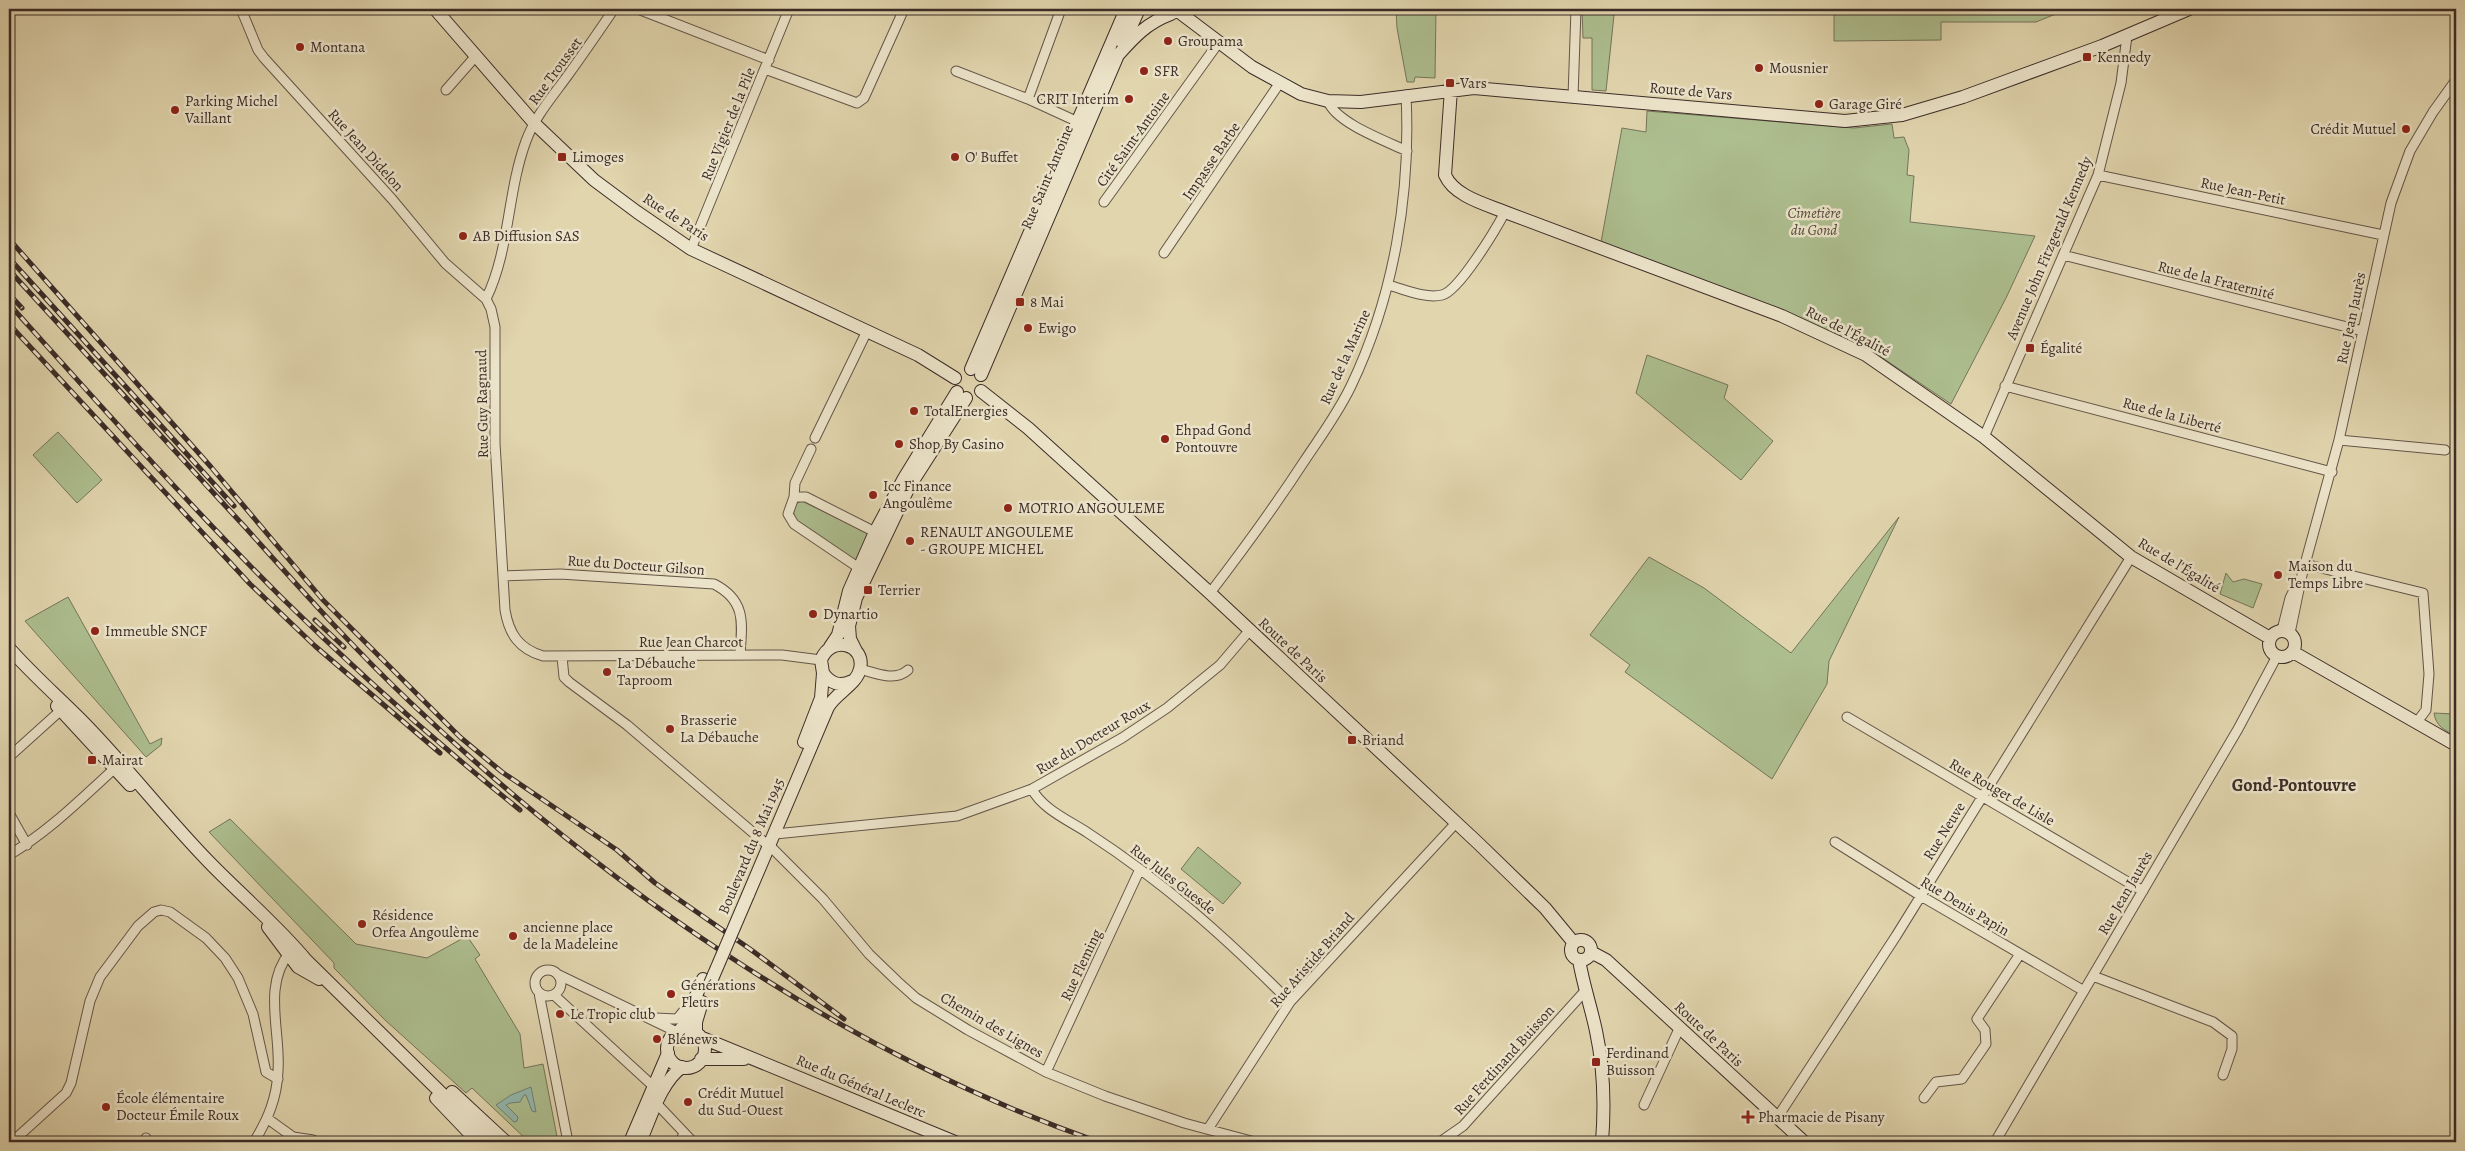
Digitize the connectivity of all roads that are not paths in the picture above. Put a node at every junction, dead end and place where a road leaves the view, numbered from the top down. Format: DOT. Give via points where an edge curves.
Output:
graph roads {
  1 [pos="241,9"];
  2 [pos="435,9"];
  3 [pos="614,9"];
  4 [pos="638,9"];
  5 [pos="789,9"];
  6 [pos="904,9"];
  7 [pos="1061,9"];
  8 [pos="1126,9"];
  9 [pos="1139,9"];
  10 [pos="1576,9"];
  11 [pos="2189,9"];
  12 [pos="1170,11"];
  13 [pos="2127,36"];
  14 [pos="1219,42"];
  15 [pos="1118,55"];
  16 [pos="475,56"];
  17 [pos="767,64"];
  18 [pos="956,71"];
  19 [pos="2456,80"];
  20 [pos="1279,84"];
  21 [pos="1451,89"];
  22 [pos="446,90"];
  23 [pos="1406,95"];
  24 [pos="1573,97"];
  25 [pos="1028,99"];
  26 [pos="1328,101"];
  27 [pos="1076,121"];
  28 [pos="535,124"];
  29 [pos="1407,151"];
  30 [pos="2098,175"];
  31 [pos="1104,202"];
  32 [pos="1505,212"];
  33 [pos="2383,235"];
  34 [pos="691,249"];
  35 [pos="1164,253"];
  36 [pos="2063,256"];
  37 [pos="1388,285"];
  38 [pos="486,299"];
  39 [pos="867,330"];
  40 [pos="2363,331"];
  41 [pos="976,372"];
  42 [pos="955,378"];
  43 [pos="2005,386"];
  44 [pos="981,391"];
  45 [pos="961,395"];
  46 [pos="1984,436"];
  47 [pos="815,438"];
  48 [pos="2339,440"];
  49 [pos="811,449"];
  50 [pos="2445,450"];
  51 [pos="2332,472"];
  52 [pos="794,497"];
  53 [pos="875,532"];
  54 [pos="2131,557"];
  55 [pos="2305,564"];
  56 [pos="858,568"];
  57 [pos="503,576"];
  58 [pos="1210,593"];
  59 [pos="1247,629"];
  60 [pos="2286,632"];
  61 [pos="2270,638"];
  62 [pos="830,647"];
  63 [pos="11,651"];
  64 [pos="856,651"];
  65 [pos="2293,652"];
  66 [pos="740,655"];
  67 [pos="2276,656"];
  68 [pos="562,657"];
  69 [pos="821,660"];
  70 [pos="860,669"];
  71 [pos="908,670"];
  72 [pos="822,673"];
  73 [pos="852,681"];
  74 [pos="45,687"];
  75 [pos="60,711"];
  76 [pos="1847,717"];
  77 [pos="2417,722"];
  78 [pos="2456,745"];
  79 [pos="9,757"];
  80 [pos="115,768"];
  81 [pos="794,780"];
  82 [pos="1032,789"];
  83 [pos="1983,796"];
  84 [pos="9,813"];
  85 [pos="172,823"];
  86 [pos="1455,824"];
  87 [pos="772,834"];
  88 [pos="1834,842"];
  89 [pos="27,845"];
  90 [pos="9,856"];
  91 [pos="1140,869"];
  92 [pos="2143,890"];
  93 [pos="1921,896"];
  94 [pos="1574,942"];
  95 [pos="292,950"];
  96 [pos="1591,952"];
  97 [pos="2020,954"];
  98 [pos="1579,960"];
  99 [pos="559,975"];
  100 [pos="2092,976"];
  101 [pos="706,983"];
  102 [pos="1585,991"];
  103 [pos="2084,991"];
  104 [pos="539,993"];
  105 [pos="554,995"];
  106 [pos="1290,1002"];
  107 [pos="644,1016"];
  108 [pos="1679,1029"];
  109 [pos="378,1032"];
  110 [pos="678,1032"];
  111 [pos="698,1035"];
  112 [pos="668,1053"];
  113 [pos="701,1059"];
  114 [pos="754,1060"];
  115 [pos="682,1067"];
  116 [pos="1046,1072"];
  117 [pos="2223,1074"];
  118 [pos="278,1079"];
  119 [pos="653,1086"];
  120 [pos="1924,1098"];
  121 [pos="657,1104"];
  122 [pos="1644,1105"];
  123 [pos="1777,1118"];
  124 [pos="268,1119"];
  125 [pos="1208,1129"];
  126 [pos="684,1133"];
  127 [pos="314,1141"];
  128 [pos="12,1142"];
  129 [pos="254,1142"];
  130 [pos="478,1142"];
  131 [pos="491,1142"];
  132 [pos="506,1142"];
  133 [pos="568,1142"];
  134 [pos="630,1142"];
  135 [pos="640,1142"];
  136 [pos="680,1142"];
  137 [pos="692,1142"];
  138 [pos="955,1142"];
  139 [pos="1254,1142"];
  140 [pos="1440,1142"];
  141 [pos="1602,1142"];
  142 [pos="1804,1142"];
  143 [pos="1995,1142"];
  1 -- 38 [label="street, Rue Jean Didelon" via="264,58 446,263"];
  2 -- 16 [label="main road, Rue de Paris"];
  3 -- 28 [label="street, Rue Trousset" via="541,110"];
  4 -- 17 [label="street"];
  5 -- 17 [label="street, Rue Vigier de la Pile"];
  6 -- 17 [label="street" via="864,98 857,103"];
  7 -- 25 [label="street"];
  8 -- 27 [label="main road, Rue Saint-Antoine"];
  9 -- 15 [label="main road"];
  10 -- 24 [label="street"];
  11 -- 13 [label="main road, Route de Vars"];
  12 -- 14 [label="main road, Route de Vars"];
  12 -- 15 [label="main road, Rue Saint-Antoine" via="1140,30"];
  13 -- 24 [label="main road, Route de Vars" via="1963,97 1902,115 1860,121"];
  13 -- 30 [label="street, Avenue John Fitzgerald Kennedy" via="2121,83"];
  14 -- 20 [label="main road, Route de Vars"];
  14 -- 31 [label="street, Cité Saint-Antoine"];
  15 -- 41 [label="main road, Rue Saint-Antoine"];
  16 -- 22 [label="street"];
  16 -- 28 [label="main road, Rue de Paris"];
  17 -- 34 [label="street, Rue Vigier de la Pile"];
  18 -- 25 [label="street"];
  19 -- 33 [label="street, Rue Jean Jaurès" via="2410,151"];
  20 -- 26 [label="main road, Route de Vars"];
  20 -- 35 [label="street, Impasse Barbe"];
  21 -- 23 [label="main road, Route de Vars"];
  21 -- 24 [label="main road, Route de Vars" via="1494,89"];
  21 -- 32 [label="main road, Rue de l'Égalité" via="1445,175 1448,181 1476,200"];
  23 -- 26 [label="main road, Route de Vars" via="1361,102"];
  23 -- 29 [label="street, Rue de la Marine"];
  25 -- 27 [label="street"];
  26 -- 29 [label="street" via="1342,119"];
  27 -- 41 [label="main road, Rue Saint-Antoine"];
  28 -- 34 [label="main road, Rue de Paris" via="594,180"];
  28 -- 38 [label="street" via="525,144 496,276"];
  29 -- 37 [label="street, Rue de la Marine"];
  30 -- 33 [label="street, Rue Jean-Petit"];
  30 -- 36 [label="street, Avenue John Fitzgerald Kennedy"];
  32 -- 37 [label="street" via="1492,237 1449,292 1432,296"];
  32 -- 46 [label="main road, Rue de l'Égalité" via="1782,316 1860,352"];
  33 -- 40 [label="street, Rue Jean Jaurès"];
  34 -- 39 [label="main road, Rue de Paris"];
  36 -- 40 [label="street, Rue de la Fraternité"];
  36 -- 43 [label="street, Avenue John Fitzgerald Kennedy"];
  37 -- 58 [label="street, Rue de la Marine" via="1364,356 1339,409 1250,542"];
  38 -- 57 [label="street, Rue Guy Ragnaud" via="495,327 495,443"];
  39 -- 42 [label="main road, Rue de Paris"];
  39 -- 47 [label="street"];
  40 -- 48 [label="street, Rue Jean Jaurès"];
  41 -- 42 [label="main road" via="962,371"];
  41 -- 44 [label="main road" via="984,383"];
  42 -- 45 [label="main road"];
  43 -- 46 [label="street, Avenue John Fitzgerald Kennedy"];
  43 -- 51 [label="street, Rue de la Liberté"];
  44 -- 45 [label="main road" via="975,397"];
  44 -- 58 [label="main road, Route de Paris" via="1028,428"];
  45 -- 53 [label="main road" via="903,480"];
  45 -- 64 [label="main road" via="909,487 851,610 850,638"];
  46 -- 54 [label="main road, Rue de l'Égalité"];
  48 -- 50 [label="street"];
  48 -- 51 [label="street, Rue Jean Jaurès"];
  49 -- 52 [label="street" via="794,483"];
  51 -- 55 [label="street, Rue Jean Jaurès"];
  52 -- 53 [label="street" via="812,500"];
  52 -- 56 [label="street" via="788,508 789,519"];
  53 -- 56 [label="main road"];
  54 -- 61 [label="main road, Rue de l'Égalité"];
  54 -- 83 [label="street, Rue Neuve"];
  55 -- 60 [label="street, Rue Jean Jaurès"];
  55 -- 77 [label="street" via="2424,593 2429,672 2426,710"];
  56 -- 62 [label="main road" via="838,634"];
  57 -- 66 [label="street, Rue du Docteur Gilson" via="560,574 714,584 730,594 739,608"];
  57 -- 68 [label="street, Rue Guy Ragnaud" via="507,622 517,643 535,654"];
  58 -- 59 [label="main road, Route de Paris"];
  59 -- 82 [label="street, Rue du Docteur Roux" via="1220,665 1175,702 1122,738"];
  59 -- 86 [label="main road, Route de Paris"];
  60 -- 61 [label="main road" via="2275,632"];
  60 -- 65 [label="main road" via="2295,640"];
  61 -- 67 [label="main road" via="2269,646"];
  62 -- 64 [label="main road" via="841,644"];
  62 -- 69 [label="main road"];
  63 -- 74 [label="main road"];
  64 -- 70 [label="main road"];
  65 -- 67 [label="main road" via="2285,657"];
  65 -- 77 [label="main road"];
  66 -- 68 [label="street, Rue Jean Charcot"];
  66 -- 69 [label="street, Rue Jean Charcot"];
  67 -- 92 [label="street, Rue Jean Jaurès" via="2238,729"];
  68 -- 87 [label="street, Chemin des Lignes" via="564,677 569,682 597,701 729,811"];
  69 -- 72 [label="main road"];
  70 -- 71 [label="street" via="892,676"];
  70 -- 73 [label="main road"];
  72 -- 73 [label="main road" via="833,683"];
  72 -- 81 [label="main road, Boulevard du 8 Mai 1945" via="821,698"];
  73 -- 81 [label="main road, Boulevard du 8 Mai 1945" via="831,702"];
  74 -- 75 [label="main road"];
  74 -- 80 [label="main road" via="79,718"];
  75 -- 79 [label="street"];
  75 -- 80 [label="main road"];
  76 -- 83 [label="street, Rue Rouget de Lisle"];
  77 -- 78 [label="main road"];
  80 -- 85 [label="main road"];
  80 -- 85 [label="main road" via="145,791"];
  80 -- 89 [label="street"];
  81 -- 87 [label="main road, Boulevard du 8 Mai 1945"];
  82 -- 87 [label="street, Rue du Docteur Roux" via="949,817"];
  82 -- 91 [label="street, Rue Jules Guesde" via="1041,802"];
  83 -- 92 [label="street, Rue Rouget de Lisle"];
  83 -- 93 [label="street, Rue Neuve"];
  84 -- 89 [label="street"];
  85 -- 95 [label="main road" via="253,907 285,934"];
  86 -- 94 [label="main road, Route de Paris" via="1545,908"];
  86 -- 106 [label="street, Rue Aristide Briand"];
  87 -- 101 [label="main road, Boulevard du 8 Mai 1945"];
  87 -- 116 [label="street, Chemin des Lignes" via="869,954 916,998"];
  88 -- 93 [label="street, Rue Denis Papin"];
  89 -- 90 [label="street"];
  91 -- 106 [label="street, Rue Jules Guesde" via="1179,898"];
  91 -- 116 [label="street, Rue Fleming"];
  92 -- 100 [label="street, Rue Jean Jaurès"];
  93 -- 97 [label="street, Rue Denis Papin"];
  93 -- 123 [label="street, Rue Neuve"];
  94 -- 96 [label="main road" via="1587,942"];
  94 -- 98 [label="main road" via="1571,951"];
  95 -- 109 [label="main road"];
  95 -- 118 [label="street" via="274,988"];
  96 -- 98 [label="main road" via="1588,958"];
  96 -- 108 [label="main road, Route de Paris" via="1606,960"];
  97 -- 103 [label="street, Rue Denis Papin"];
  97 -- 120 [label="street" via="1977,1019 1985,1030 1986,1044 1962,1079 1936,1082"];
  98 -- 102 [label="main road"];
  99 -- 104 [label="street" via="549,969 538,974 534,986"];
  99 -- 105 [label="street" via="560,988"];
  99 -- 107 [label="street"];
  100 -- 103 [label="street, Rue Jean Jaurès"];
  100 -- 117 [label="street" via="2213,1022 2232,1036 2232,1049"];
  101 -- 107 [label="street" via="679,1018 668,1020"];
  101 -- 110 [label="main road, Boulevard du 8 Mai 1945"];
  101 -- 111 [label="main road, Boulevard du 8 Mai 1945" via="698,1011"];
  102 -- 140 [label="street, Rue Ferdinand Buisson" via="1463,1126"];
  102 -- 141 [label="main road" via="1602,1064 1605,1098"];
  103 -- 143 [label="street, Rue Jean Jaurès"];
  104 -- 105 [label="street"];
  104 -- 133 [label="street"];
  105 -- 119 [label="street"];
  106 -- 125 [label="street, Rue Aristide Briand"];
  107 -- 110 [label="street"];
  108 -- 122 [label="street"];
  108 -- 123 [label="main road, Route de Paris"];
  109 -- 130 [label="main road"];
  109 -- 131 [label="main road"];
  109 -- 132 [label="main road" via="429,1072"];
  110 -- 111 [label="main road" via="685,1030"];
  110 -- 112 [label="main road" via="668,1043"];
  111 -- 113 [label="main road" via="704,1047"];
  111 -- 114 [label="main road, Rue du Général Leclerc"];
  112 -- 115 [label="main road" via="673,1062"];
  112 -- 119 [label="main road"];
  113 -- 114 [label="main road"];
  113 -- 115 [label="main road" via="693,1066"];
  114 -- 138 [label="main road, Rue du Général Leclerc"];
  115 -- 121 [label="main road" via="671,1076"];
  116 -- 125 [label="street, Chemin des Lignes" via="1105,1096"];
  118 -- 124 [label="street"];
  118 -- 128 [label="street" via="266,1072 245,992 220,952 170,912 161,910 138,926 100,977 66,1093"];
  119 -- 134 [label="main road"];
  121 -- 126 [label="street"];
  121 -- 135 [label="main road"];
  123 -- 142 [label="main road, Route de Paris"];
  124 -- 127 [label="street" via="293,1138"];
  124 -- 129 [label="street"];
  125 -- 139 [label="street, Chemin des Lignes"];
  126 -- 136 [label="street"];
  126 -- 137 [label="street"];
}
